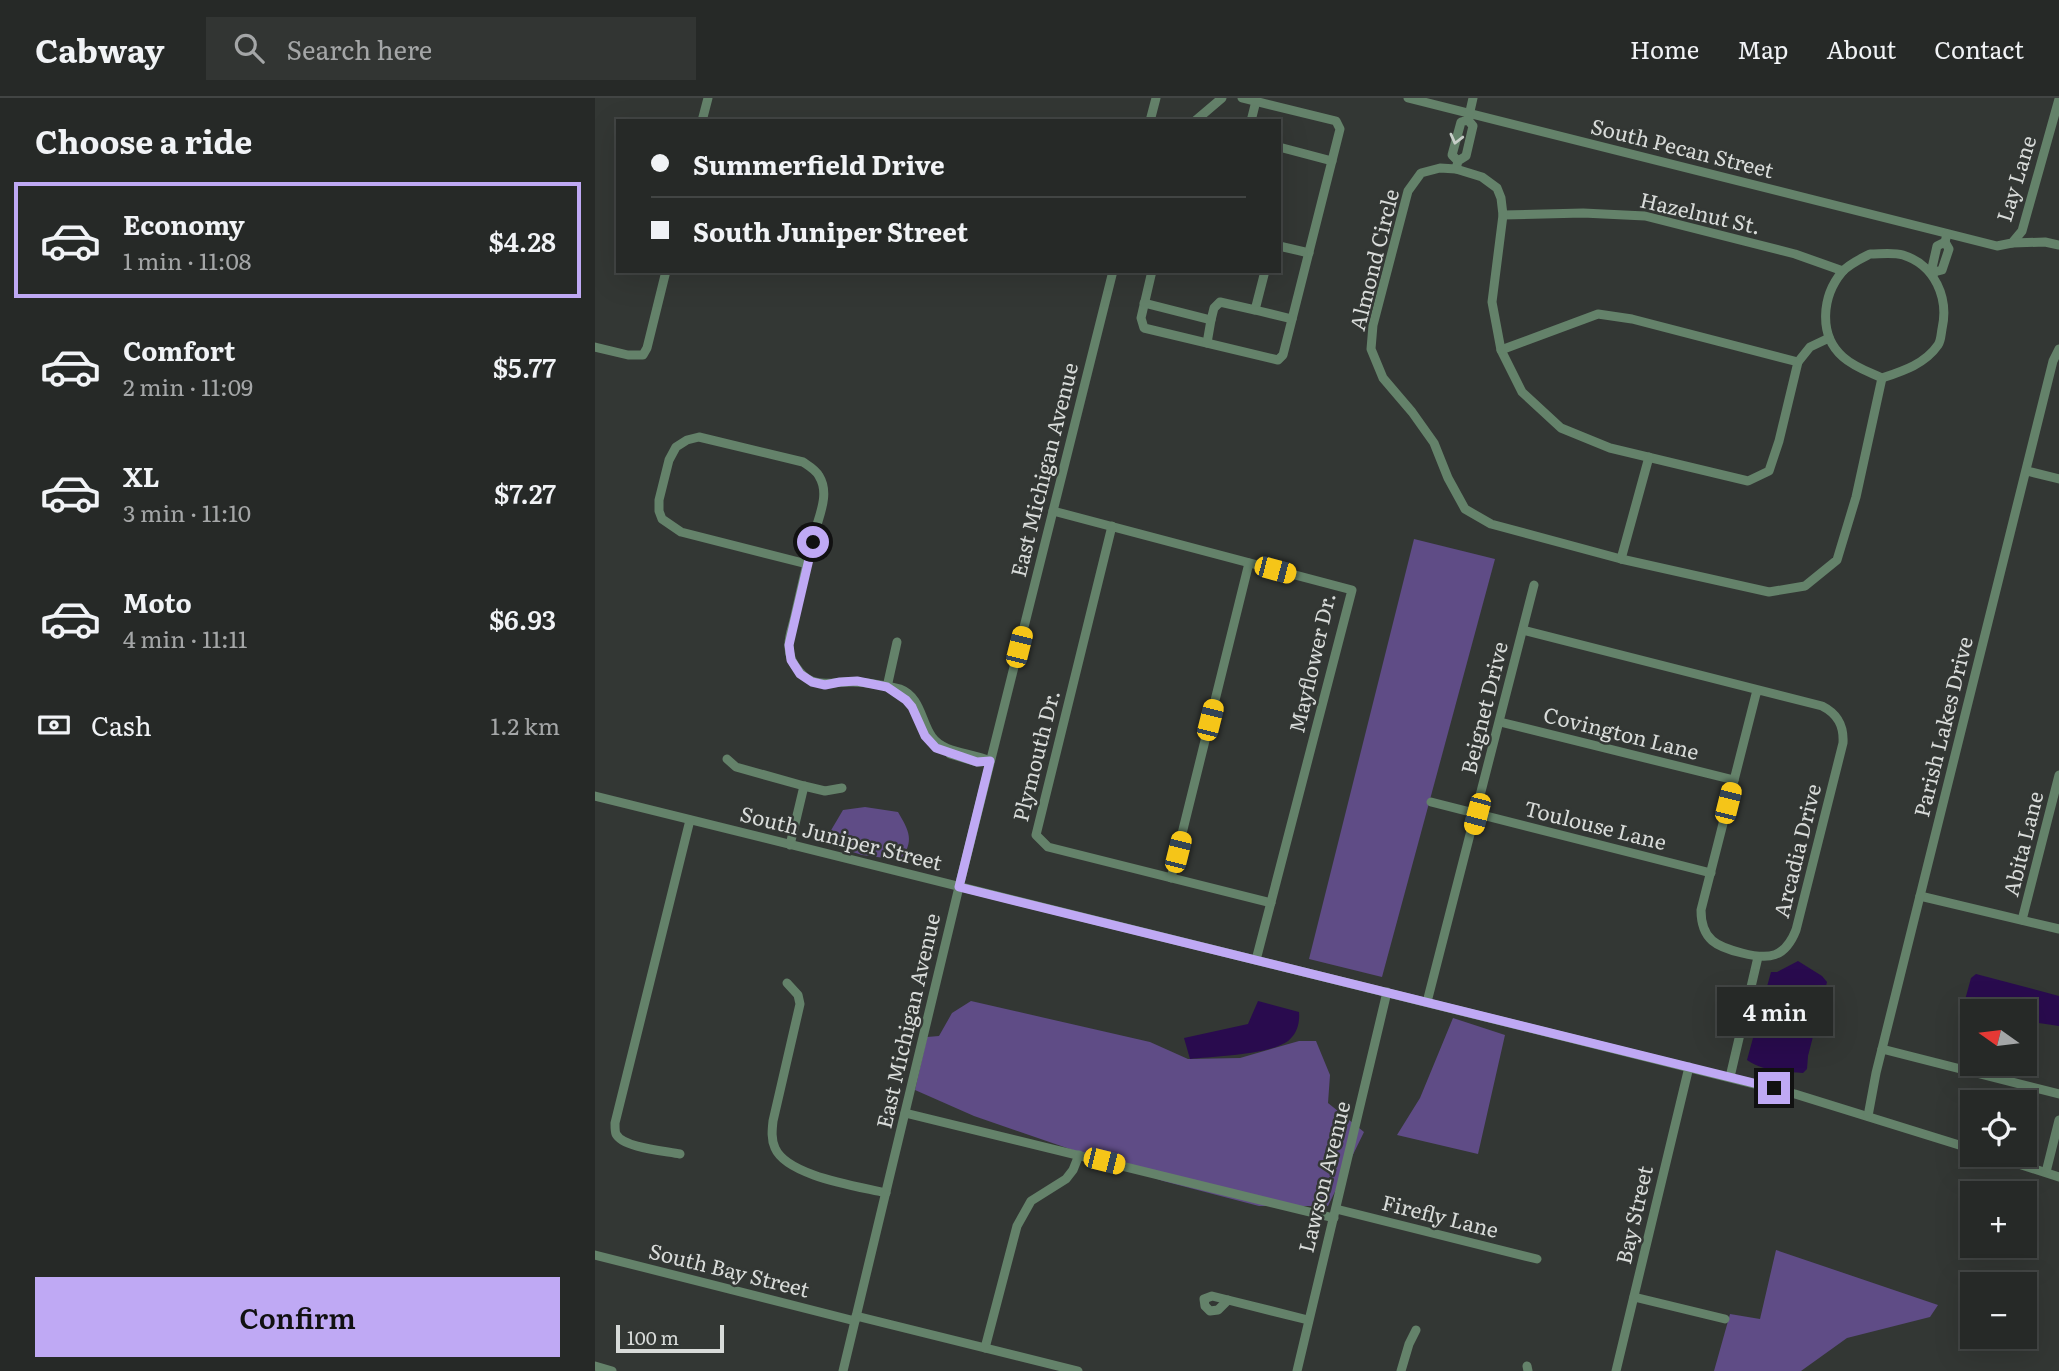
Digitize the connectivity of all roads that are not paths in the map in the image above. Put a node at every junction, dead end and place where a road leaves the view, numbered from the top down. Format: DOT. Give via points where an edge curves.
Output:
graph roads {
  1 [pos="708,98"];
  2 [pos="1156,98"];
  3 [pos="1222,98"];
  4 [pos="1242,98"];
  5 [pos="1408,98"];
  6 [pos="1473,98"];
  7 [pos="2059,99"];
  8 [pos="1256,101"];
  9 [pos="1469,117"];
  10 [pos="703,119"];
  11 [pos="1151,119"];
  12 [pos="1197,119"];
  13 [pos="1252,119"];
  14 [pos="1281,148"];
  15 [pos="1332,161"];
  16 [pos="1457,165"];
  17 [pos="1503,215"];
  18 [pos="1946,238"];
  19 [pos="2012,243"];
  20 [pos="1281,246"];
  21 [pos="2059,246"];
  22 [pos="1309,253"];
  23 [pos="1843,271"];
  24 [pos="666,273"];
  25 [pos="1112,273"];
  26 [pos="1152,273"];
  27 [pos="1264,273"];
  28 [pos="1934,274"];
  29 [pos="1144,303"];
  30 [pos="1255,310"];
  31 [pos="1211,320"];
  32 [pos="1292,320"];
  33 [pos="1829,338"];
  34 [pos="1207,343"];
  35 [pos="595,347"];
  36 [pos="2059,349"];
  37 [pos="1501,350"];
  38 [pos="1798,362"];
  39 [pos="1882,378"];
  40 [pos="1649,457"];
  41 [pos="2027,471"];
  42 [pos="2059,479"];
  43 [pos="1053,511"];
  44 [pos="1112,526"];
  45 [pos="1621,559"];
  46 [pos="1249,563"];
  47 [pos="807,564"];
  48 [pos="1534,584"];
  49 [pos="1523,630"];
  50 [pos="897,642"];
  51 [pos="887,687"];
  52 [pos="1757,690"];
  53 [pos="1500,722"];
  54 [pos="727,759"];
  55 [pos="990,761"];
  56 [pos="2059,775"];
  57 [pos="1734,780"];
  58 [pos="804,786"];
  59 [pos="842,788"];
  60 [pos="595,796"];
  61 [pos="1431,802"];
  62 [pos="1477,814"];
  63 [pos="690,820"];
  64 [pos="790,845"];
  65 [pos="1711,873"];
  66 [pos="1171,878"];
  67 [pos="959,887"];
  68 [pos="1920,896"];
  69 [pos="1271,904"];
  70 [pos="2022,920"];
  71 [pos="2059,929"];
  72 [pos="1758,957"];
  73 [pos="1257,960"];
  74 [pos="787,983"];
  75 [pos="1387,992"];
  76 [pos="1427,1002"];
  77 [pos="1882,1049"];
  78 [pos="1689,1068"];
  79 [pos="1730,1077"];
  80 [pos="2059,1094"];
  81 [pos="905,1112"];
  82 [pos="1868,1116"];
  83 [pos="2059,1120"];
  84 [pos="1960,1145"];
  85 [pos="680,1154"];
  86 [pos="1079,1155"];
  87 [pos="2030,1167"];
  88 [pos="2046,1172"];
  89 [pos="2059,1177"];
  90 [pos="886,1193"];
  91 [pos="1335,1214"];
  92 [pos="595,1255"];
  93 [pos="1537,1259"];
  94 [pos="1634,1297"];
  95 [pos="1228,1300"];
  96 [pos="855,1318"];
  97 [pos="1725,1319"];
  98 [pos="1308,1320"];
  99 [pos="1416,1330"];
  100 [pos="985,1348"];
  101 [pos="595,1367"];
  102 [pos="612,1371"];
  103 [pos="843,1371"];
  104 [pos="1077,1371"];
  105 [pos="1297,1371"];
  106 [pos="1401,1371"];
  107 [pos="1616,1371"];
  1 -- 10 [label="street"];
  2 -- 11 [label="street"];
  3 -- 12 [label="street"];
  4 -- 8 [label="street"];
  5 -- 9 [label="street, South Pecan Street"];
  6 -- 9 [label="street"];
  7 -- 19 [label="street, Lay Lane" via="2022,231"];
  8 -- 13 [label="street"];
  8 -- 15 [label="street" via="1336,121 1340,130"];
  9 -- 16 [label="street" via="1461,122 1452,155"];
  9 -- 18 [label="street, South Pecan Street"];
  14 -- 15 [label="street"];
  15 -- 22 [label="street"];
  16 -- 17 [label="street, Almond Circle" via="1496,188"];
  16 -- 45 [label="street, Almond Circle" via="1420,173 1408,191 1373,325 1371,349 1383,378 1434,443 1465,509 1491,524"];
  17 -- 23 [label="street, Hazelnut St." via="1645,216 1795,254"];
  17 -- 37 [label="street, Almond Circle" via="1492,302"];
  18 -- 19 [label="street, Lay Lane" via="1997,246"];
  18 -- 28 [label="street" via="1937,247"];
  19 -- 21 [label="street"];
  20 -- 22 [label="street"];
  22 -- 32 [label="street"];
  23 -- 28 [label="street" via="1870,254 1902,255"];
  23 -- 33 [label="street" via="1825,309"];
  24 -- 35 [label="street" via="643,355"];
  25 -- 43 [label="street, East Michigan Avenue"];
  26 -- 29 [label="street"];
  27 -- 30 [label="street"];
  28 -- 39 [label="street" via="1945,317 1939,344 1915,366"];
  29 -- 31 [label="street"];
  29 -- 34 [label="street" via="1141,318 1145,328"];
  30 -- 31 [label="street" via="1220,302"];
  30 -- 32 [label="street"];
  31 -- 34 [label="street"];
  32 -- 34 [label="street" via="1283,355 1277,360"];
  33 -- 38 [label="street" via="1810,347"];
  33 -- 39 [label="street" via="1842,356"];
  36 -- 41 [label="street, Parish Lakes Drive"];
  37 -- 38 [label="street" via="1598,314"];
  37 -- 40 [label="street, Almond Circle" via="1522,392 1561,428 1609,448"];
  38 -- 40 [label="street, Almond Circle" via="1769,471 1748,481"];
  39 -- 45 [label="street, Almond Circle" via="1837,560 1805,586 1769,592"];
  40 -- 45 [label="street"];
  41 -- 42 [label="street"];
  41 -- 68 [label="street, Parish Lakes Drive"];
  43 -- 44 [label="street, Mayflower Dr."];
  43 -- 55 [label="street, East Michigan Avenue"];
  44 -- 46 [label="street, Mayflower Dr."];
  44 -- 66 [label="street, Plymouth Dr." via="1036,835 1048,847"];
  46 -- 66 [label="street"];
  46 -- 69 [label="street, Mayflower Dr." via="1352,590"];
  47 -- 47 [label="street" via="824,497 814,469 803,462 699,437 676,447 659,500 662,519 681,532"];
  47 -- 51 [label="street" via="789,645 800,674 825,685 857,681"];
  48 -- 49 [label="street, Beignet Drive"];
  49 -- 52 [label="street, Arcadia Drive"];
  49 -- 53 [label="street, Beignet Drive"];
  50 -- 51 [label="street"];
  51 -- 55 [label="street" via="901,689 915,702 938,744"];
  52 -- 57 [label="street"];
  52 -- 72 [label="street, Arcadia Drive" via="1832,711 1844,734 1796,930 1785,948"];
  53 -- 57 [label="street, Covington Lane"];
  53 -- 62 [label="street, Beignet Drive"];
  54 -- 58 [label="street" via="736,767"];
  55 -- 67 [label="street, East Michigan Avenue"];
  56 -- 70 [label="street, Abita Lane"];
  57 -- 65 [label="street"];
  58 -- 59 [label="street" via="825,791"];
  58 -- 64 [label="street"];
  60 -- 63 [label="street, South Juniper Street"];
  61 -- 62 [label="street, Toulouse Lane"];
  62 -- 65 [label="street, Toulouse Lane"];
  62 -- 76 [label="street, Beignet Drive"];
  63 -- 64 [label="street, South Juniper Street"];
  63 -- 85 [label="street" via="615,1123 618,1137 636,1146"];
  64 -- 67 [label="street, South Juniper Street"];
  65 -- 72 [label="street" via="1701,910 1705,933 1725,949"];
  66 -- 69 [label="street, Plymouth Dr."];
  67 -- 73 [label="street, South Juniper Street"];
  67 -- 81 [label="street, East Michigan Avenue"];
  68 -- 70 [label="street"];
  68 -- 77 [label="street, Parish Lakes Drive"];
  69 -- 73 [label="street, Mayflower Dr."];
  70 -- 71 [label="street"];
  72 -- 79 [label="street"];
  73 -- 75 [label="street, South Juniper Street"];
  74 -- 90 [label="street" via="800,1004 773,1121 775,1150 794,1168 812,1175"];
  75 -- 76 [label="street, South Juniper Street"];
  75 -- 91 [label="street, Lawson Avenue"];
  76 -- 78 [label="street, South Juniper Street"];
  77 -- 80 [label="street"];
  77 -- 82 [label="street, Parish Lakes Drive"];
  78 -- 79 [label="street, South Juniper Street"];
  78 -- 94 [label="street, Bay Street"];
  79 -- 82 [label="street, South Juniper Street"];
  81 -- 86 [label="street, Firefly Lane"];
  81 -- 90 [label="street, East Michigan Avenue"];
  82 -- 84 [label="street, South Juniper Street"];
  83 -- 88 [label="street"];
  86 -- 91 [label="street, Firefly Lane"];
  86 -- 100 [label="street" via="1066,1179 1031,1201 1017,1226"];
  87 -- 88 [label="street"];
  88 -- 89 [label="street"];
  90 -- 96 [label="street, East Michigan Avenue"];
  91 -- 93 [label="street, Firefly Lane"];
  91 -- 98 [label="street, Lawson Avenue"];
  92 -- 96 [label="street, South Bay Street"];
  94 -- 97 [label="street"];
  94 -- 107 [label="street, Bay Street"];
  95 -- 98 [label="street"];
  96 -- 100 [label="street, South Bay Street"];
  96 -- 103 [label="street, East Michigan Avenue"];
  98 -- 105 [label="street, Lawson Avenue"];
  99 -- 106 [label="street"];
  100 -- 104 [label="street, South Bay Street"];
  101 -- 102 [label="street"];
}
